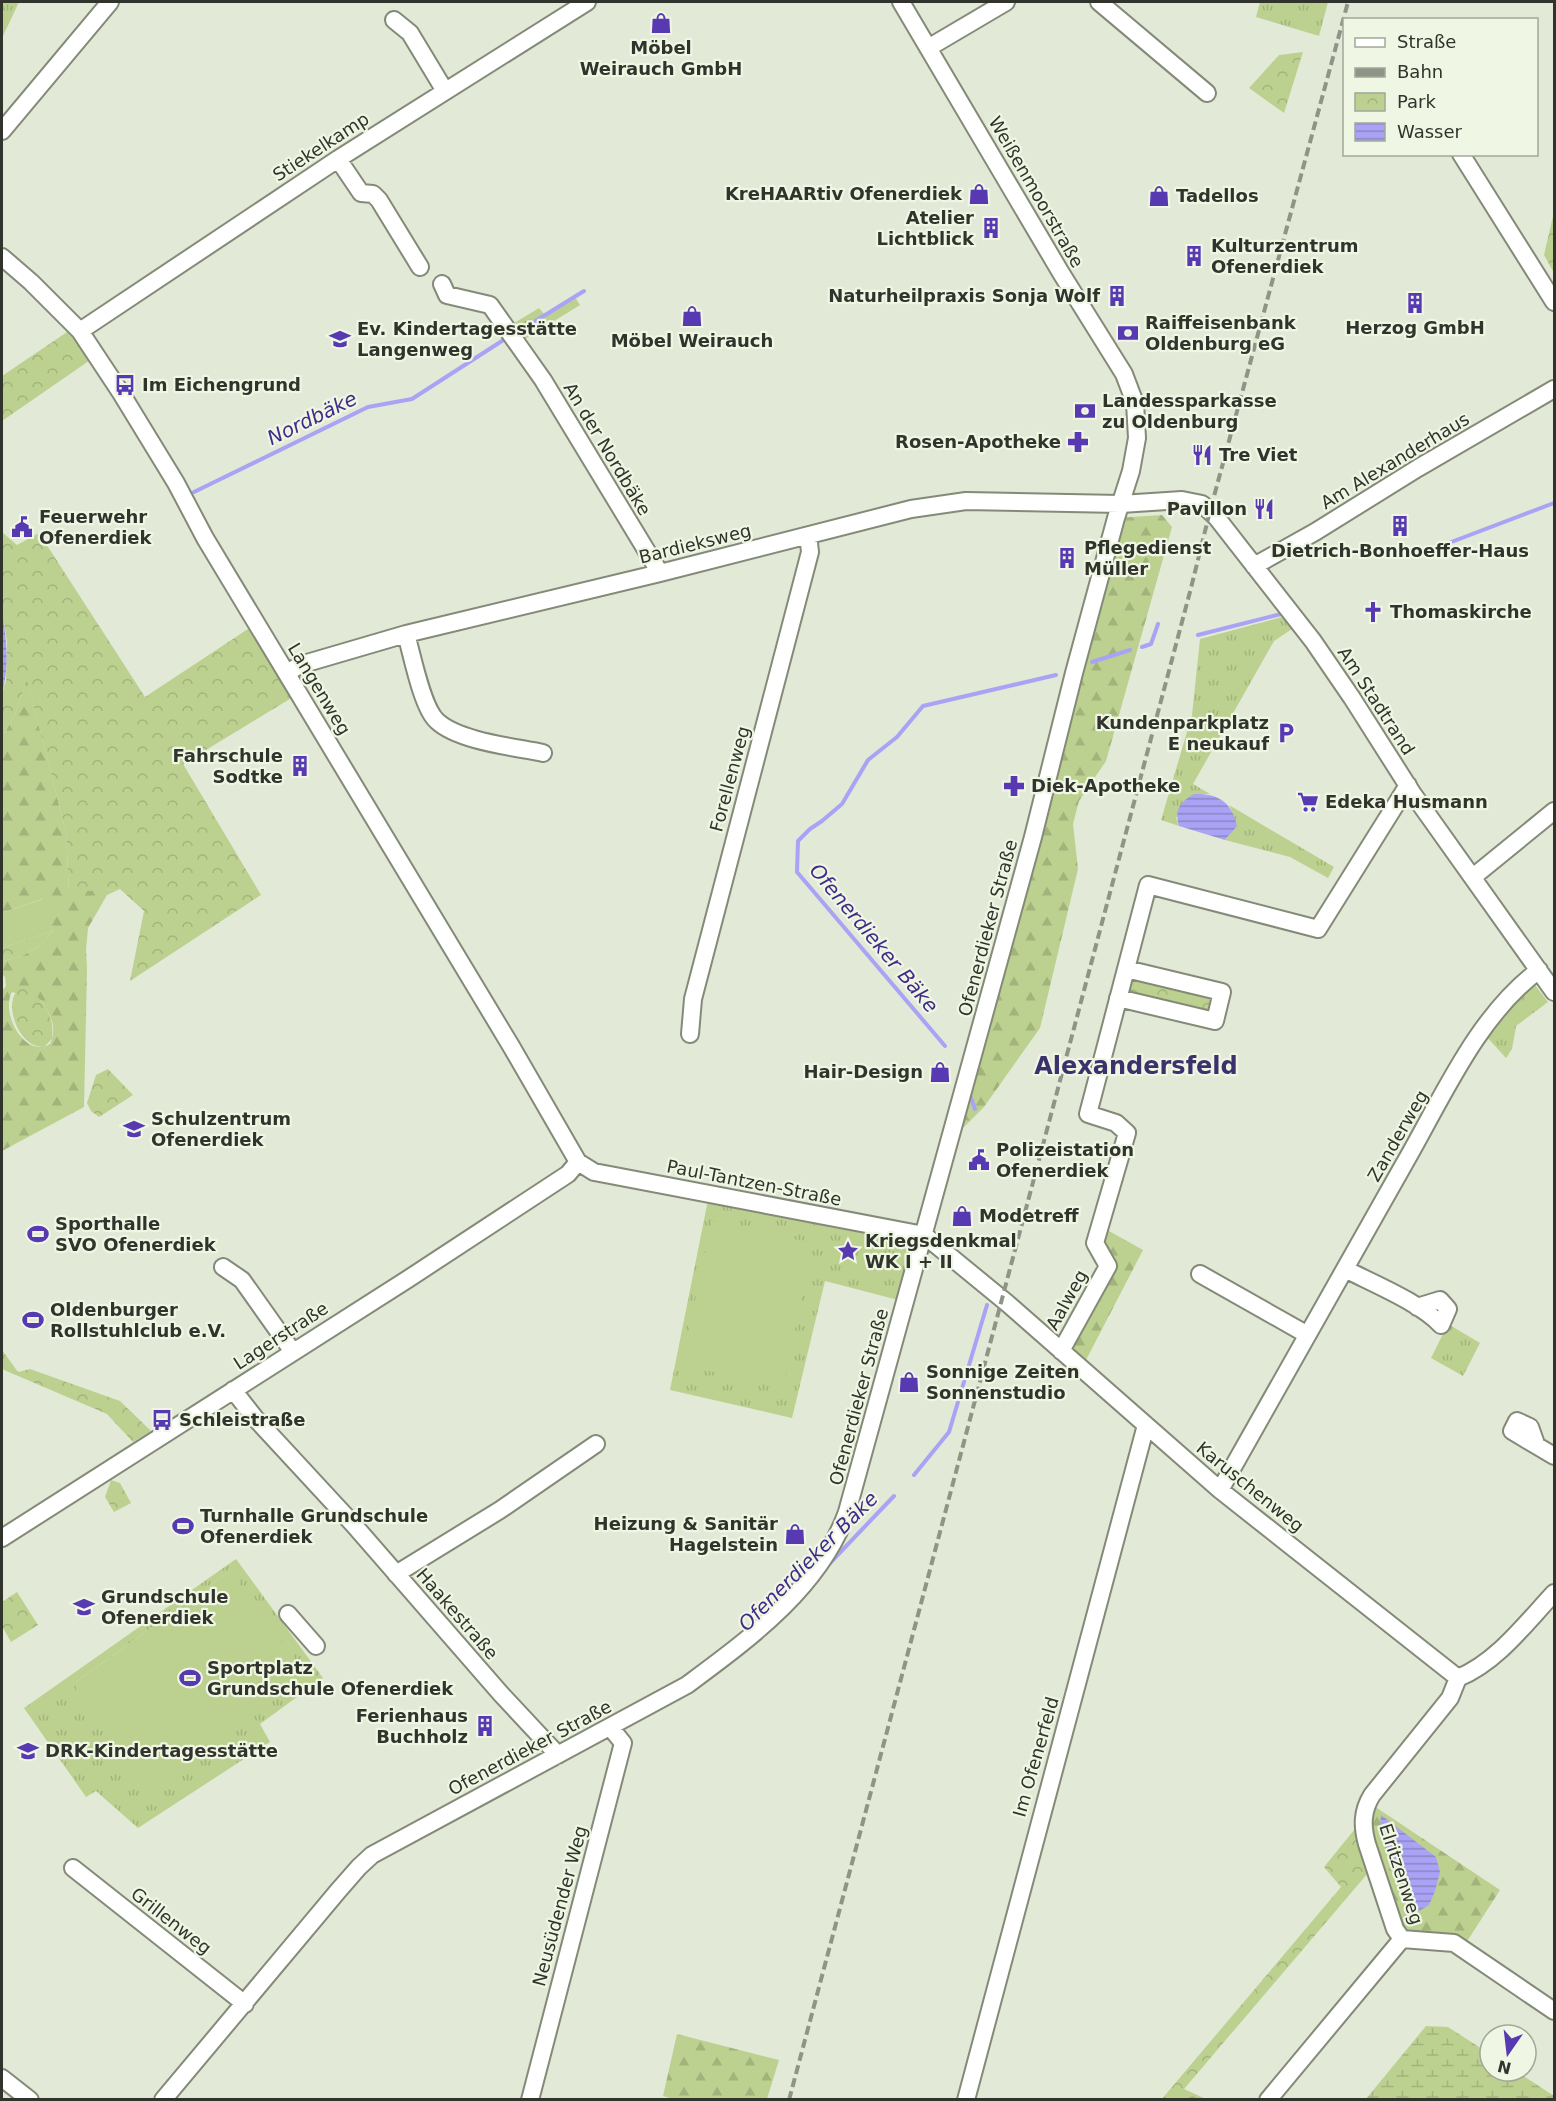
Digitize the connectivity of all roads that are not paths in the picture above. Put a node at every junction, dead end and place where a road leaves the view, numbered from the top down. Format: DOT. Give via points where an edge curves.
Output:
graph roads {
  1 [pos="110,2"];
  2 [pos="587,2"];
  3 [pos="901,2"];
  4 [pos="1006,2"];
  5 [pos="1099,2"];
  6 [pos="394,20"];
  7 [pos="928,48"];
  8 [pos="445,91"];
  9 [pos="1207,93"];
  10 [pos="2,131"];
  11 [pos="1462,156"];
  12 [pos="338,159"];
  13 [pos="2,257"];
  14 [pos="420,267"];
  15 [pos="442,284"];
  16 [pos="1554,302"];
  17 [pos="80,331"];
  18 [pos="1554,389"];
  19 [pos="1136,403"];
  20 [pos="1121,504"];
  21 [pos="806,537"];
  22 [pos="1254,566"];
  23 [pos="660,573"];
  24 [pos="406,634"];
  25 [pos="287,673"];
  26 [pos="543,753"];
  27 [pos="1408,785"];
  28 [pos="1554,811"];
  29 [pos="1473,877"];
  30 [pos="1126,969"];
  31 [pos="1539,970"];
  32 [pos="1554,992"];
  33 [pos="1118,998"];
  34 [pos="690,1034"];
  35 [pos="578,1162"];
  36 [pos="924,1235"];
  37 [pos="223,1267"];
  38 [pos="1345,1269"];
  39 [pos="1200,1274"];
  40 [pos="1417,1307"];
  41 [pos="1306,1334"];
  42 [pos="1061,1351"];
  43 [pos="293,1352"];
  44 [pos="233,1390"];
  45 [pos="1146,1425"];
  46 [pos="596,1444"];
  47 [pos="1536,1444"];
  48 [pos="1554,1456"];
  49 [pos="1220,1490"];
  50 [pos="2,1538"];
  51 [pos="396,1574"];
  52 [pos="1554,1593"];
  53 [pos="288,1614"];
  54 [pos="316,1646"];
  55 [pos="1458,1678"];
  56 [pos="610,1727"];
  57 [pos="558,1755"];
  58 [pos="73,1868"];
  59 [pos="1402,1939"];
  60 [pos="245,2004"];
  61 [pos="1554,2011"];
  62 [pos="2,2078"];
  63 [pos="30,2100"];
  64 [pos="163,2100"];
  65 [pos="530,2100"];
  66 [pos="966,2100"];
  67 [pos="1268,2100"];
  1 -- 10 [label="street"];
  2 -- 8 [label="street, Stiekelkamp"];
  3 -- 7 [label="street, Weißenmoorstraße"];
  4 -- 7 [label="street"];
  5 -- 9 [label="street"];
  6 -- 8 [label="street" via="410,33"];
  7 -- 19 [label="street, Weißenmoorstraße" via="1124,374"];
  8 -- 12 [label="street, Stiekelkamp"];
  11 -- 16 [label="street"];
  12 -- 14 [label="street" via="361,193 373,194 379,200"];
  12 -- 17 [label="street, Stiekelkamp"];
  13 -- 17 [label="street, Langenweg"];
  15 -- 23 [label="street, An der Nordbäke" via="447,296 490,305 543,380"];
  17 -- 25 [label="street, Langenweg" via="176,483"];
  18 -- 22 [label="street, Am Alexanderhaus"];
  19 -- 20 [label="street, Ofenerdieker Straße" via="1137,438"];
  20 -- 21 [label="street, Bardieksweg" via="966,501 911,509"];
  20 -- 22 [label="street, Am Stadtrand" via="1182,500 1202,504"];
  20 -- 36 [label="street, Ofenerdieker Straße"];
  21 -- 23 [label="street, Bardieksweg"];
  21 -- 34 [label="street, Forellenweg" via="810,552 693,999"];
  22 -- 27 [label="street, Am Stadtrand" via="1340,680"];
  23 -- 24 [label="street, Bardieksweg"];
  24 -- 25 [label="street, Bardieksweg" via="300,665"];
  24 -- 26 [label="street" via="424,699 435,720 456,734"];
  25 -- 35 [label="street, Langenweg"];
  27 -- 29 [label="street, Am Stadtrand"];
  27 -- 30 [label="street" via="1318,929 1148,885"];
  28 -- 29 [label="street"];
  29 -- 31 [label="street, Am Stadtrand"];
  30 -- 33 [label="street"];
  30 -- 33 [label="street" via="1222,992 1215,1021"];
  31 -- 32 [label="street, Am Stadtrand"];
  31 -- 38 [label="street, Zanderweg" via="1500,1004 1480,1033"];
  33 -- 42 [label="street, Aalweg" via="1088,1114 1116,1124 1127,1133 1095,1243 1108,1266"];
  35 -- 36 [label="street, Paul-Tantzen-Straße" via="594,1172"];
  35 -- 43 [label="street, Lagerstraße" via="568,1174"];
  36 -- 42 [label="street, Karuschenweg"];
  36 -- 56 [label="street, Ofenerdieker Straße" via="839,1536 801,1589 732,1653 687,1685"];
  37 -- 43 [label="street" via="242,1281"];
  38 -- 40 [label="street"];
  38 -- 41 [label="street, Zanderweg"];
  39 -- 41 [label="street"];
  41 -- 49 [label="street, Zanderweg"];
  42 -- 45 [label="street, Karuschenweg"];
  43 -- 44 [label="street, Lagerstraße"];
  44 -- 50 [label="street, Lagerstraße"];
  44 -- 51 [label="street, Haakestraße"];
  45 -- 49 [label="street, Karuschenweg"];
  45 -- 66 [label="street, Im Ofenerfeld"];
  46 -- 51 [label="street" via="500,1510"];
  47 -- 48 [label="street"];
  49 -- 55 [label="street, Karuschenweg"];
  51 -- 57 [label="street, Haakestraße"];
  52 -- 55 [label="street" via="1487,1662"];
  53 -- 54 [label="street"];
  55 -- 59 [label="street, Elritzenweg" via="1449,1698 1372,1795 1364,1813 1367,1844 1395,1929"];
  56 -- 57 [label="street, Ofenerdieker Straße"];
  56 -- 65 [label="street, Neusüdender Weg" via="623,1743"];
  57 -- 60 [label="street, Ofenerdieker Straße" via="372,1855"];
  58 -- 60 [label="street, Grillenweg"];
  59 -- 61 [label="street" via="1454,1943"];
  59 -- 67 [label="street, Elritzenweg"];
  60 -- 64 [label="street, Ofenerdieker Straße"];
  62 -- 63 [label="street"];
}
